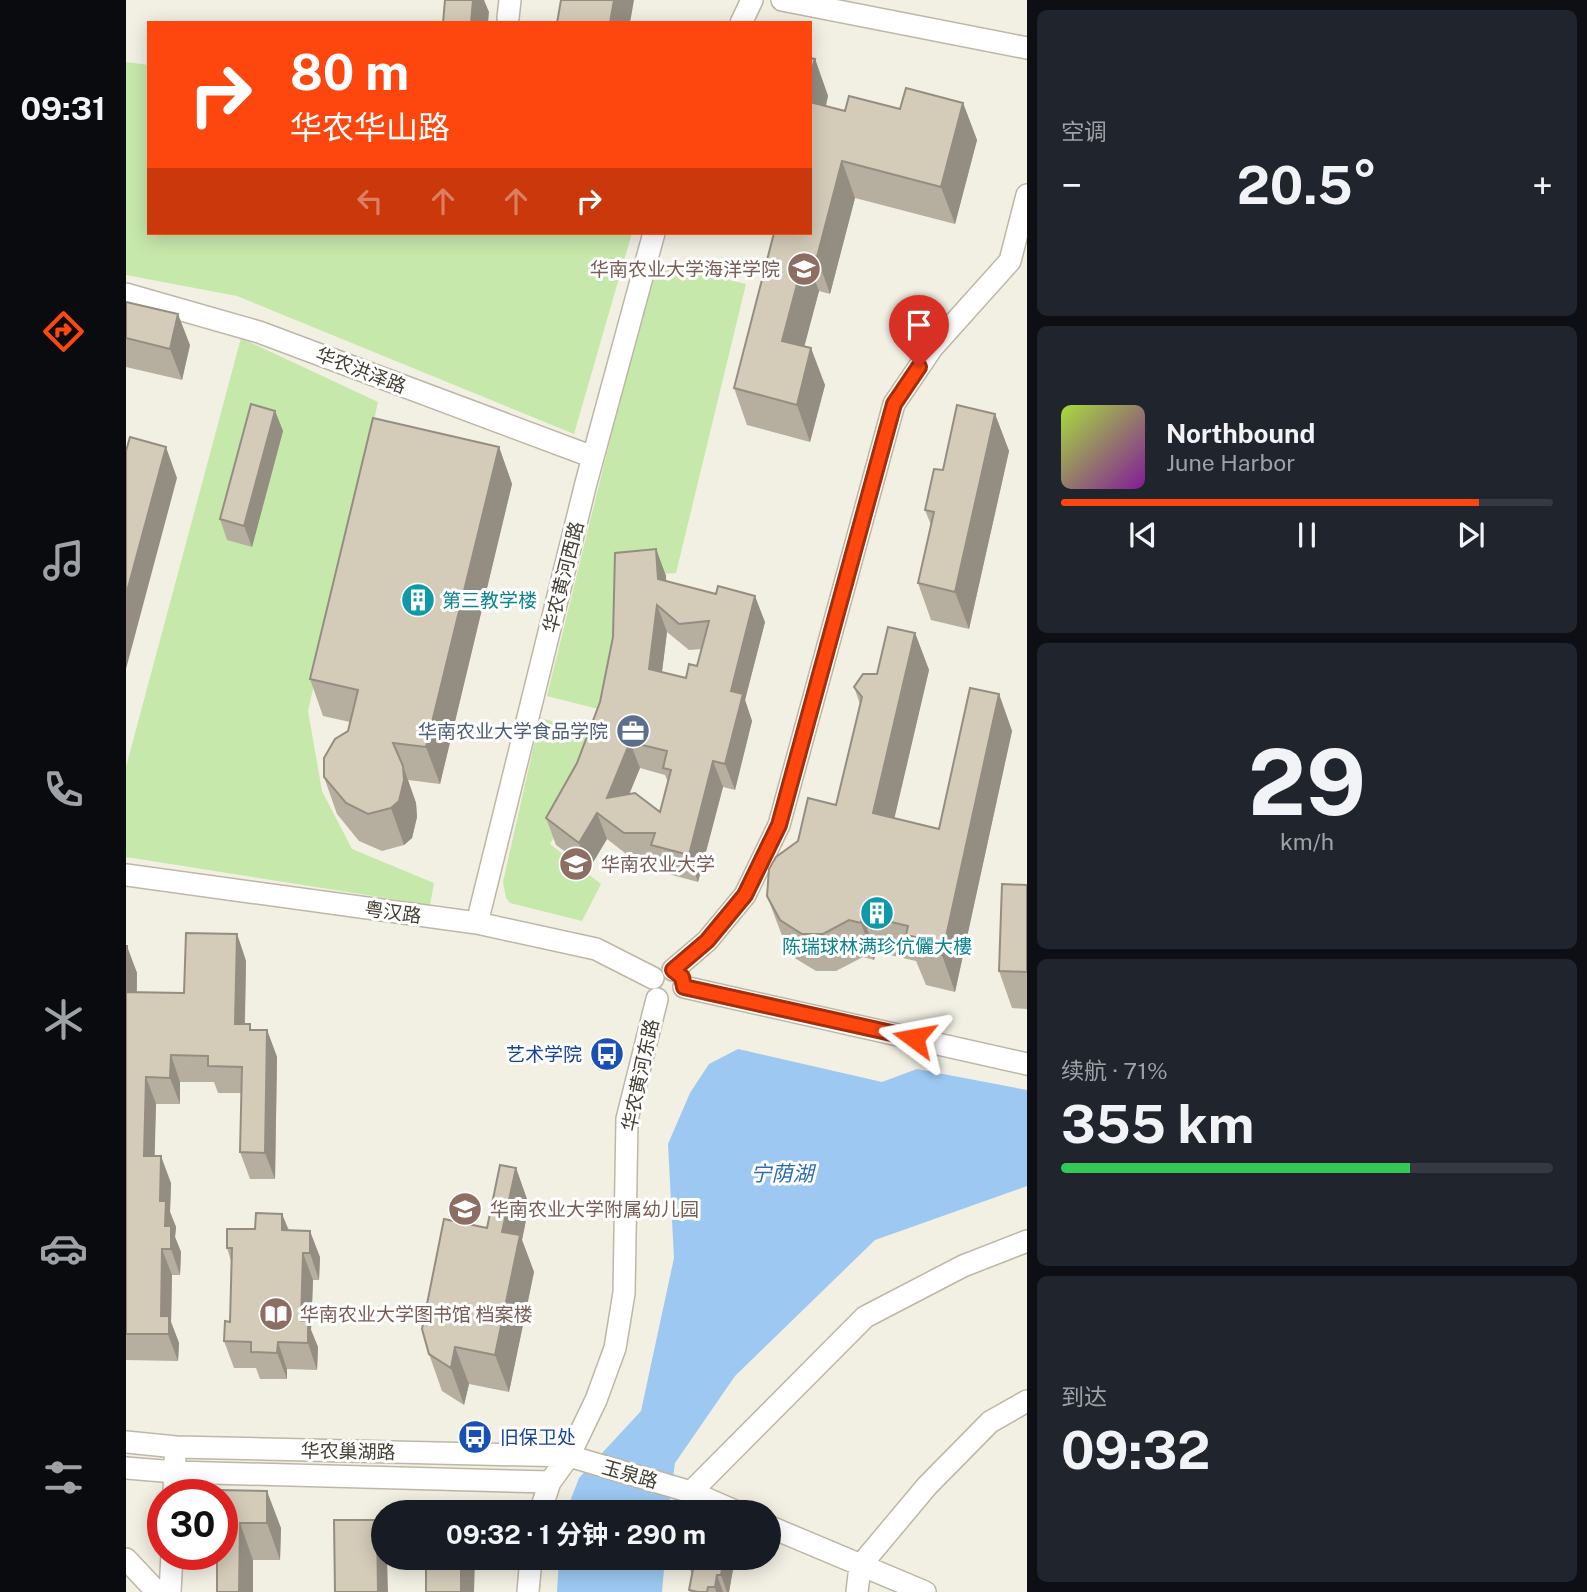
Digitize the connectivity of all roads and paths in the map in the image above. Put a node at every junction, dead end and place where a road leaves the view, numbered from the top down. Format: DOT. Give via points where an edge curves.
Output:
graph roads {
  1 [pos="752,0"];
  2 [pos="782,0"];
  3 [pos="742,21"];
  4 [pos="1027,48"];
  5 [pos="1027,195"];
  6 [pos="653,235"];
  7 [pos="126,294"];
  8 [pos="593,457"];
  9 [pos="126,875"];
  10 [pos="477,923"];
  11 [pos="679,979"];
  12 [pos="655,988"];
  13 [pos="1027,1064"];
  14 [pos="1027,1241"];
  15 [pos="1027,1401"];
  16 [pos="126,1442"];
  17 [pos="176,1447"];
  18 [pos="569,1456"];
  19 [pos="126,1468"];
  20 [pos="175,1472"];
  21 [pos="175,1479"];
  22 [pos="550,1482"];
  23 [pos="691,1492"];
  24 [pos="544,1500"];
  25 [pos="709,1500"];
  26 [pos="781,1532"];
  27 [pos="126,1559"];
  28 [pos="860,1566"];
  29 [pos="171,1570"];
  30 [pos="530,1570"];
  31 [pos="157,1592"];
  32 [pos="170,1592"];
  33 [pos="528,1592"];
  34 [pos="857,1592"];
  35 [pos="926,1592"];
  1 -- 3 [label="street"];
  2 -- 4 [label="street"];
  5 -- 11 [label="street" via="1010,261 932,348 894,404 779,825 745,895"];
  6 -- 8 [label="street, 华农黄河西路"];
  7 -- 8 [label="street, 华农洪泽路" via="259,332"];
  8 -- 10 [label="street, 华农黄河西路"];
  9 -- 10 [label="street, 粤汉路"];
  10 -- 12 [label="street, 粤汉路" via="596,949"];
  11 -- 12 [label="street" via="662,970"];
  11 -- 12 [label="street" via="681,997 672,1003"];
  11 -- 13 [label="street"];
  12 -- 18 [label="street, 华农黄河东路" via="627,1119 624,1293 615,1348"];
  14 -- 23 [label="street" via="963,1266 865,1317"];
  15 -- 28 [label="street" via="990,1422 927,1486"];
  16 -- 17 [label="street, 华农巢湖路"];
  17 -- 18 [label="street, 华农巢湖路"];
  17 -- 20 [label="street"];
  18 -- 22 [label="street, 华农黄河东路"];
  18 -- 23 [label="street, 玉泉路"];
  19 -- 20 [label="street, 华农巢湖路"];
  20 -- 21 [label="street"];
  20 -- 22 [label="street, 华农巢湖路"];
  22 -- 24 [label="street, 华农黄河东路"];
  23 -- 25 [label="street, 玉泉路"];
  26 -- 28 [label="street"];
  27 -- 31 [label="street"];
  28 -- 34 [label="street"];
  28 -- 35 [label="street"];
  29 -- 32 [label="street"];
  30 -- 33 [label="street"];
}
